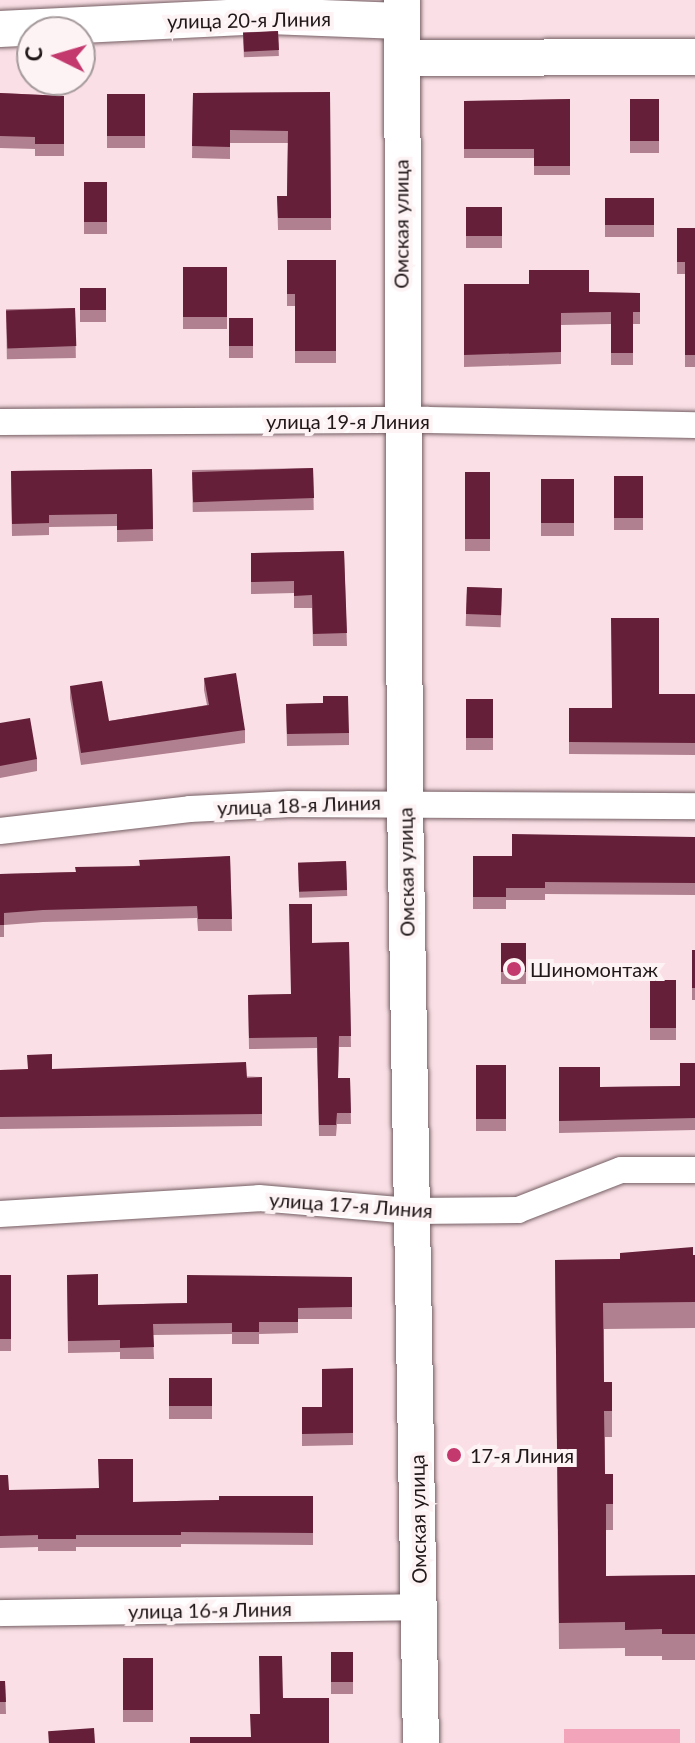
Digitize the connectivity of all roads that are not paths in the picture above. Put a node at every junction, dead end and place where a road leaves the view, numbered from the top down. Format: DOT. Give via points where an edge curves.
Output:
graph roads {
  1 [pos="401,11"];
  2 [pos="0,29"];
  3 [pos="695,57"];
  4 [pos="402,58"];
  5 [pos="401,420"];
  6 [pos="0,422"];
  7 [pos="695,425"];
  8 [pos="405,802"];
  9 [pos="695,806"];
  10 [pos="0,831"];
  11 [pos="695,1170"];
  12 [pos="412,1211"];
  13 [pos="0,1214"];
  14 [pos="419,1607"];
  15 [pos="0,1613"];
  16 [pos="421,1743"];
  1 -- 2 [label="main road, улица 20-я Линия"];
  1 -- 4 [label="main road, Омская улица"];
  3 -- 4 [label="main road"];
  4 -- 5 [label="main road, Омская улица"];
  5 -- 6 [label="street, улица 19-я Линия"];
  5 -- 7 [label="street, улица 19-я Линия"];
  5 -- 8 [label="main road, Омская улица"];
  8 -- 9 [label="street, улица 18-я Линия"];
  8 -- 10 [label="street, улица 18-я Линия" via="190,809"];
  8 -- 12 [label="main road, Омская улица"];
  11 -- 12 [label="street, улица 17-я Линия" via="621,1170 518,1210"];
  12 -- 13 [label="street, улица 17-я Линия" via="259,1198"];
  12 -- 14 [label="main road, Омская улица"];
  14 -- 15 [label="street, улица 16-я Линия"];
  14 -- 16 [label="main road, Омская улица"];
}
